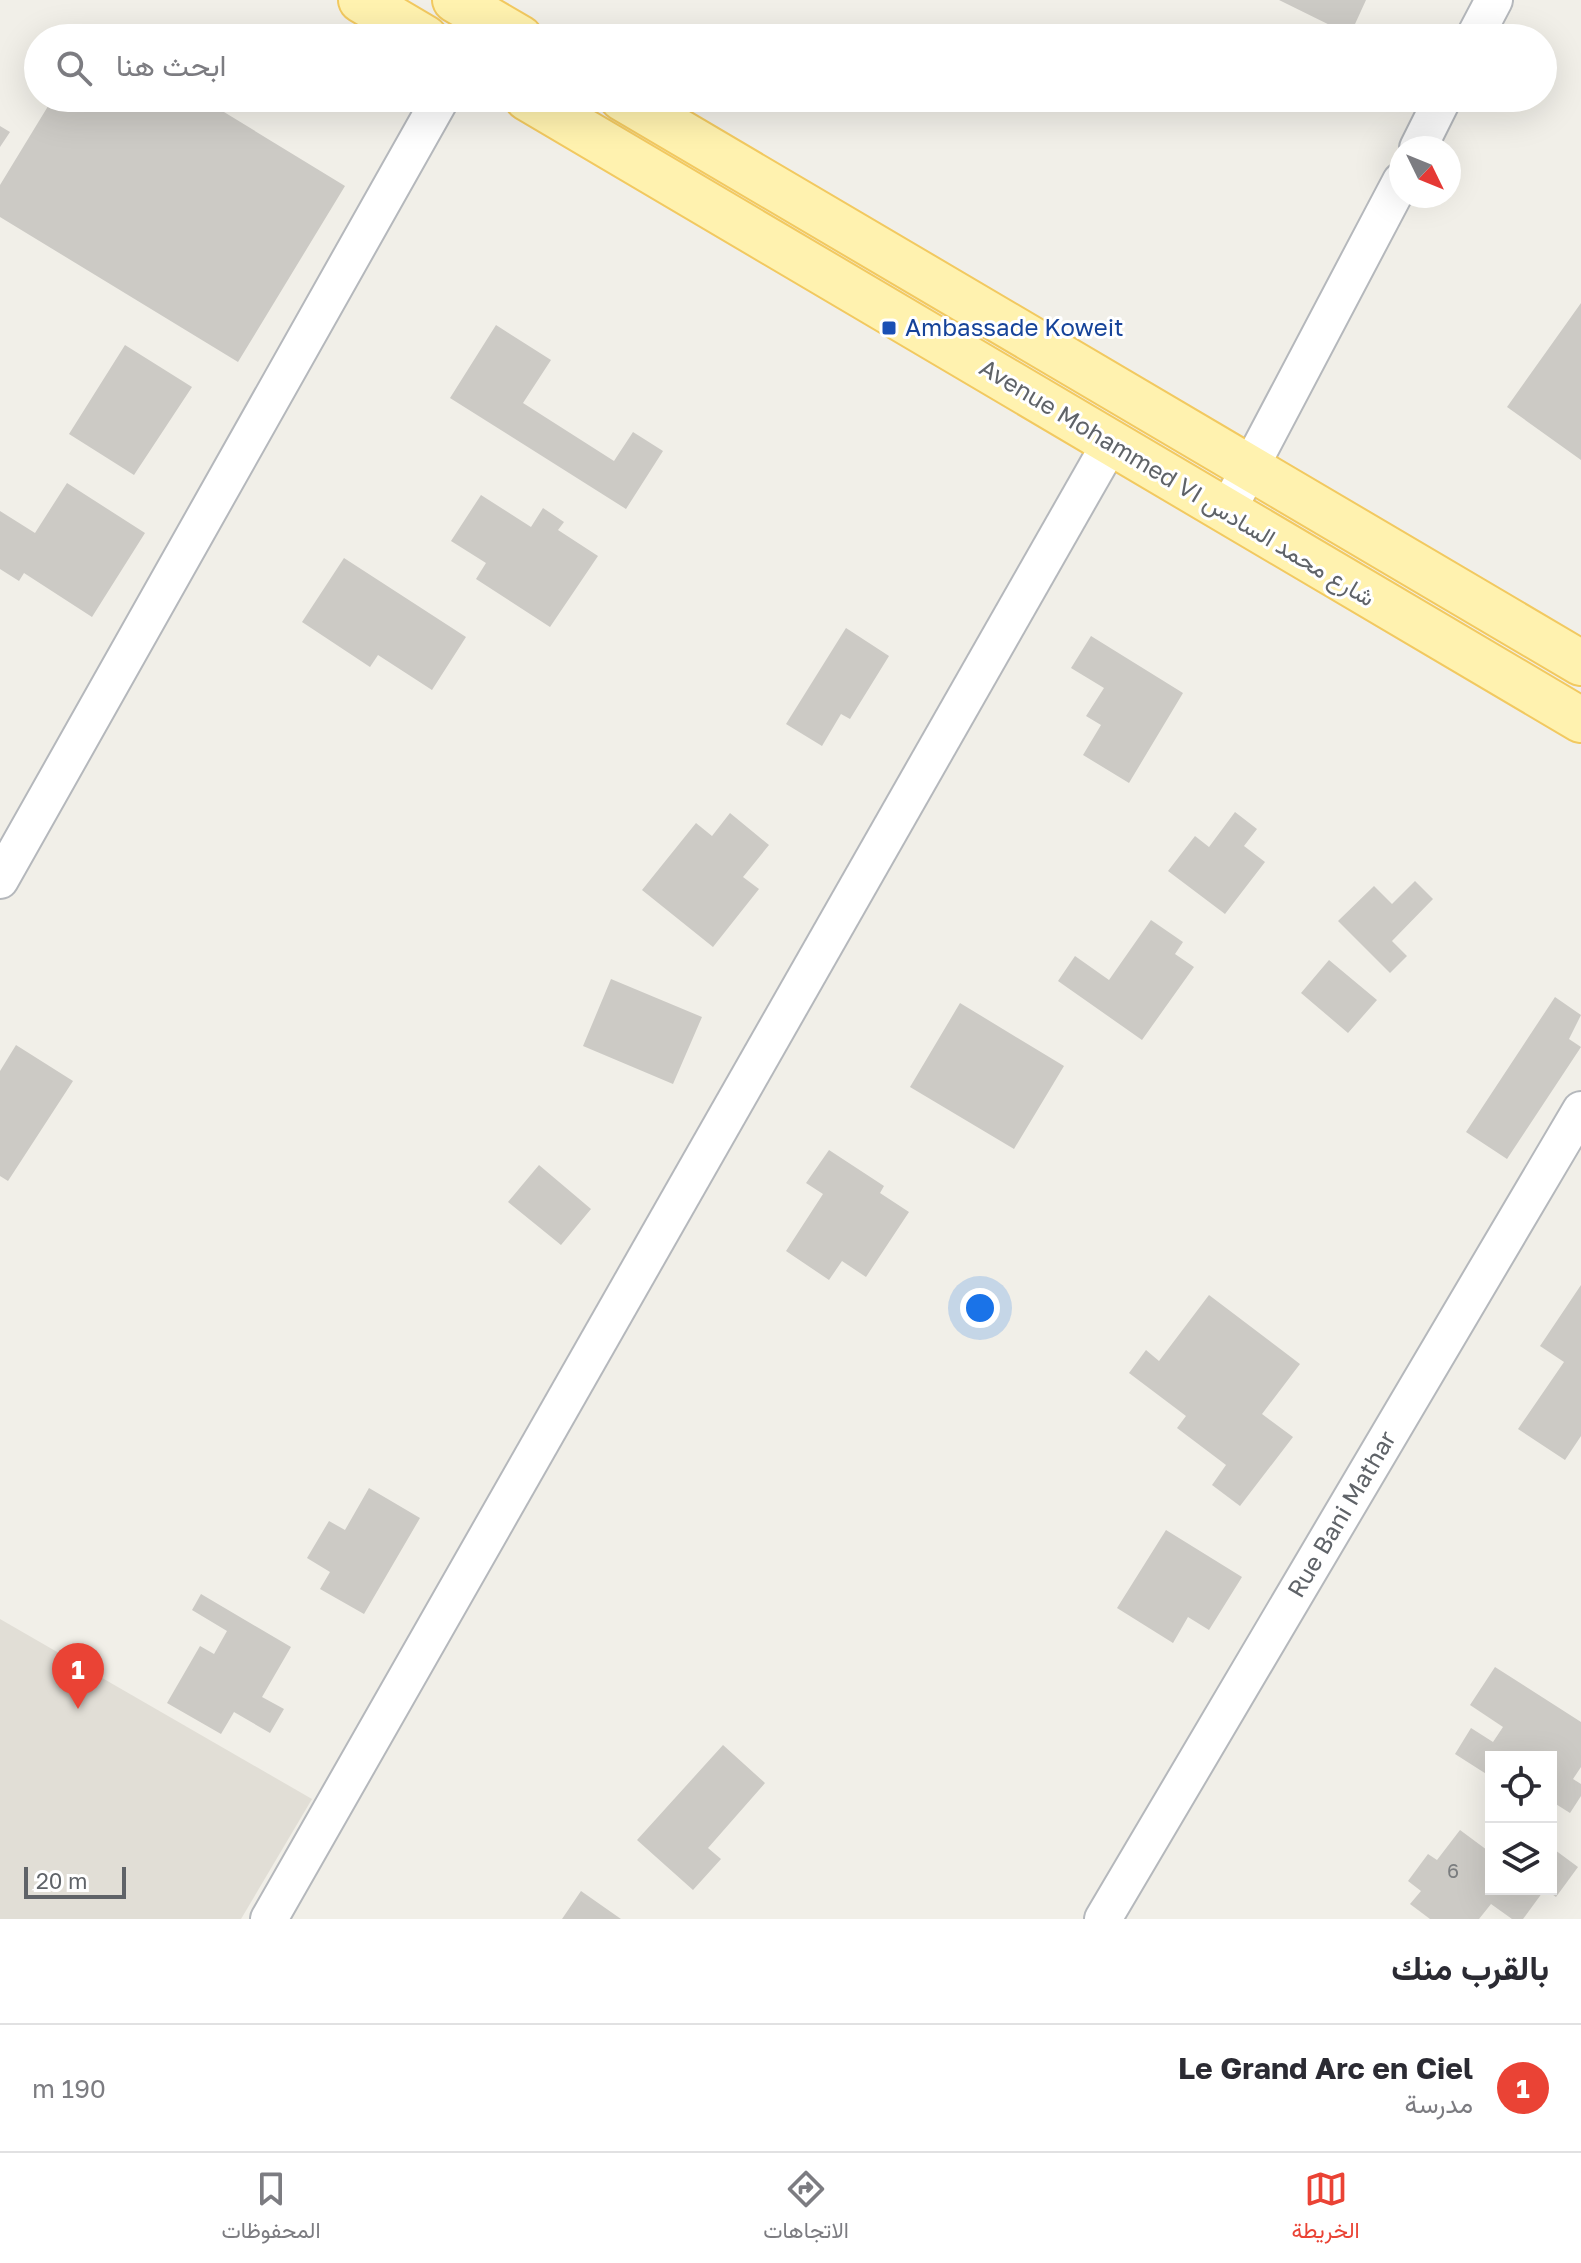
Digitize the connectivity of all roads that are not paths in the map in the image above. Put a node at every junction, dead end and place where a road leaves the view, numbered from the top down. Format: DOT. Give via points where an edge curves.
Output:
graph roads {
  1 [pos="361,0"];
  2 [pos="455,0"];
  3 [pos="1494,0"];
  4 [pos="401,24"];
  5 [pos="496,24"];
  6 [pos="1481,24"];
  7 [pos="433,112"];
  8 [pos="551,112"];
  9 [pos="646,112"];
  10 [pos="1436,112"];
  11 [pos="1424,136"];
  12 [pos="1389,204"];
  13 [pos="1110,444"];
  14 [pos="1251,469"];
  15 [pos="1226,513"];
  16 [pos="1581,663"];
  17 [pos="1581,720"];
  18 [pos="0,880"];
  19 [pos="1581,1110"];
  20 [pos="269,1919"];
  21 [pos="1103,1919"];
  1 -- 4 [label="main road"];
  2 -- 5 [label="main road"];
  3 -- 6 [label="street"];
  7 -- 18 [label="street"];
  8 -- 13 [label="main road, Avenue Mohammed VI شارع محمد السادس"];
  9 -- 14 [label="main road, Avenue Mohammed VI شارع محمد السادس"];
  10 -- 11 [label="street"];
  12 -- 14 [label="street"];
  13 -- 15 [label="main road, Avenue Mohammed VI شارع محمد السادس"];
  13 -- 20 [label="street"];
  14 -- 15 [label="street"];
  14 -- 16 [label="main road, Avenue Mohammed VI شارع محمد السادس"];
  15 -- 17 [label="main road, Avenue Mohammed VI شارع محمد السادس"];
  19 -- 21 [label="street, Rue Bani Mathar"];
}
